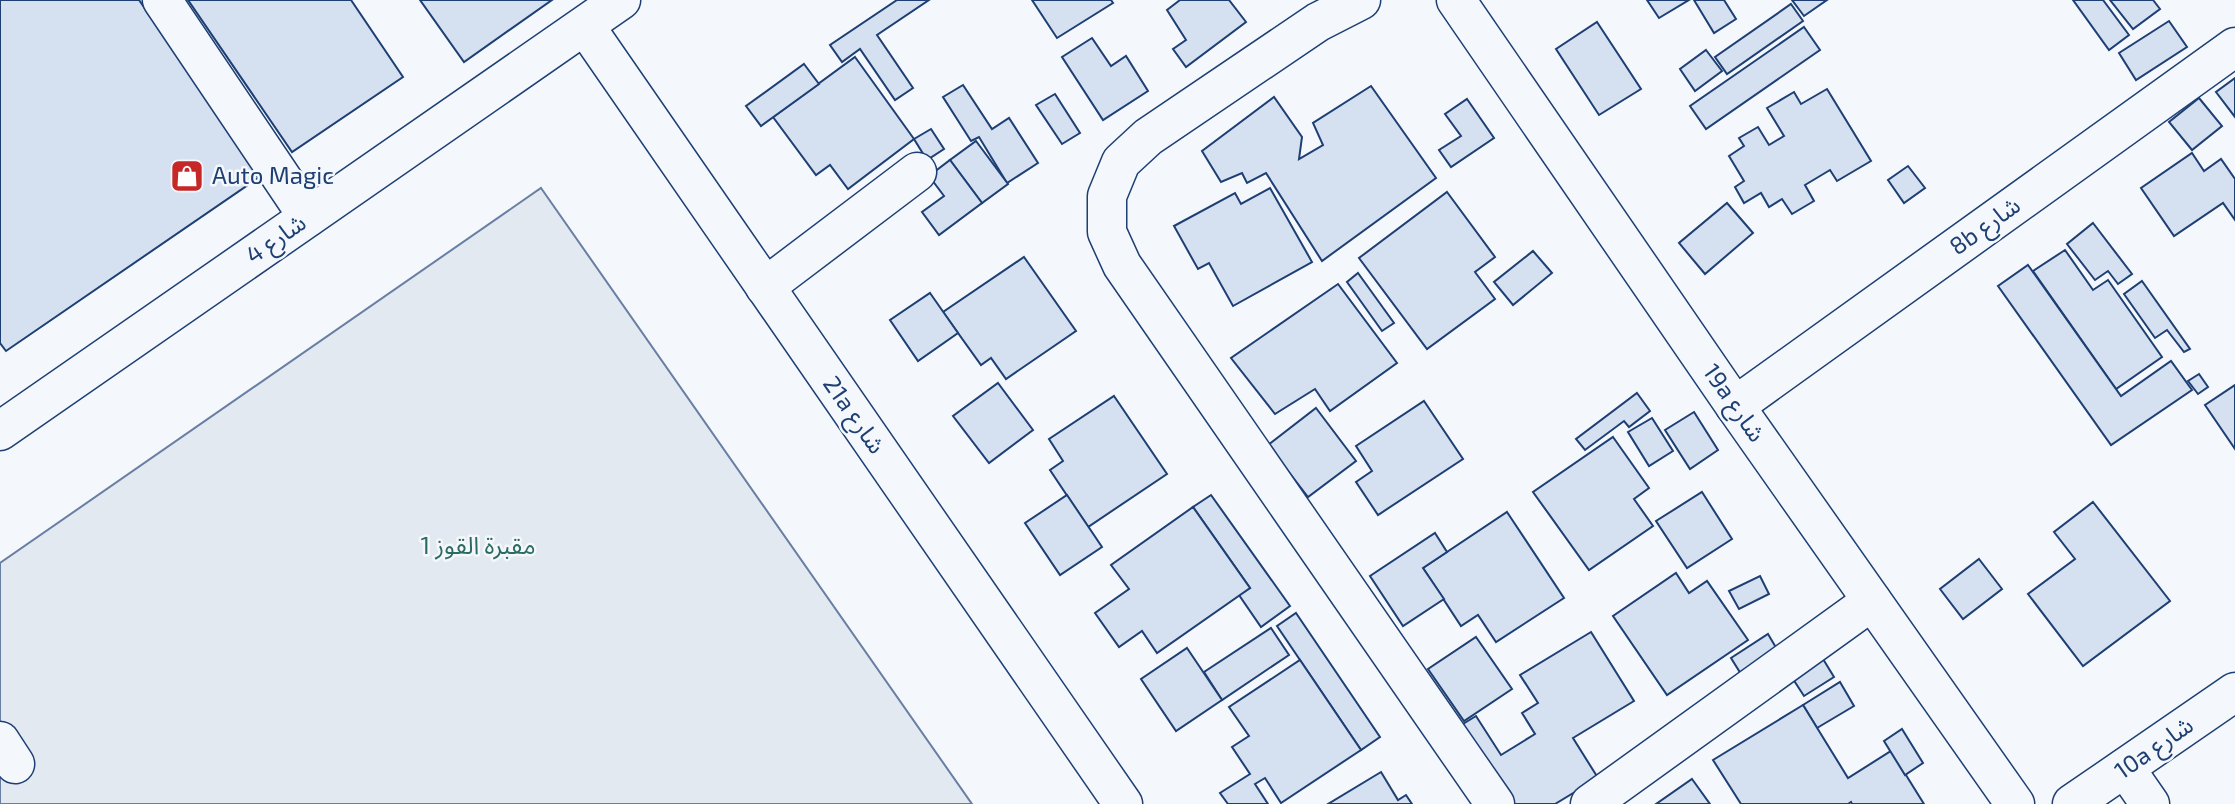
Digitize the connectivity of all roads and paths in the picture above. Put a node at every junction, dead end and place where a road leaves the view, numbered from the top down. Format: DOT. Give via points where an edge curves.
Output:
graph roads {
  1 [pos="162,0"];
  2 [pos="621,0"];
  3 [pos="1362,0"];
  4 [pos="1456,0"];
  5 [pos="585,26"];
  6 [pos="2235,47"];
  7 [pos="918,172"];
  8 [pos="308,217"];
  9 [pos="765,287"];
  10 [pos="1735,406"];
  11 [pos="3,424"];
  12 [pos="1872,601"];
  13 [pos="2235,692"];
  14 [pos="2125,768"];
  15 [pos="1123,804"];
  16 [pos="1495,804"];
  17 [pos="1590,804"];
  18 [pos="2015,804"];
  19 [pos="2072,804"];
  20 [pos="2150,804"];
  1 -- 8 [label="street"];
  2 -- 5 [label="street, شارع 4"];
  3 -- 16 [label="street" via="1318,22 1139,145 1121,162 1107,195 1107,232 1122,265"];
  4 -- 10 [label="street, 19a شارع"];
  5 -- 8 [label="street, شارع 4"];
  5 -- 9 [label="street, 21a شارع"];
  6 -- 10 [label="street, 8b شارع"];
  7 -- 9 [label="street"];
  8 -- 11 [label="street, شارع 4"];
  9 -- 15 [label="street, 21a شارع"];
  10 -- 12 [label="street, 19a شارع"];
  12 -- 17 [label="street"];
  12 -- 18 [label="street, 19a شارع"];
  13 -- 14 [label="street, 10a شارع"];
  14 -- 19 [label="street, 10a شارع"];
  14 -- 20 [label="street"];
}
